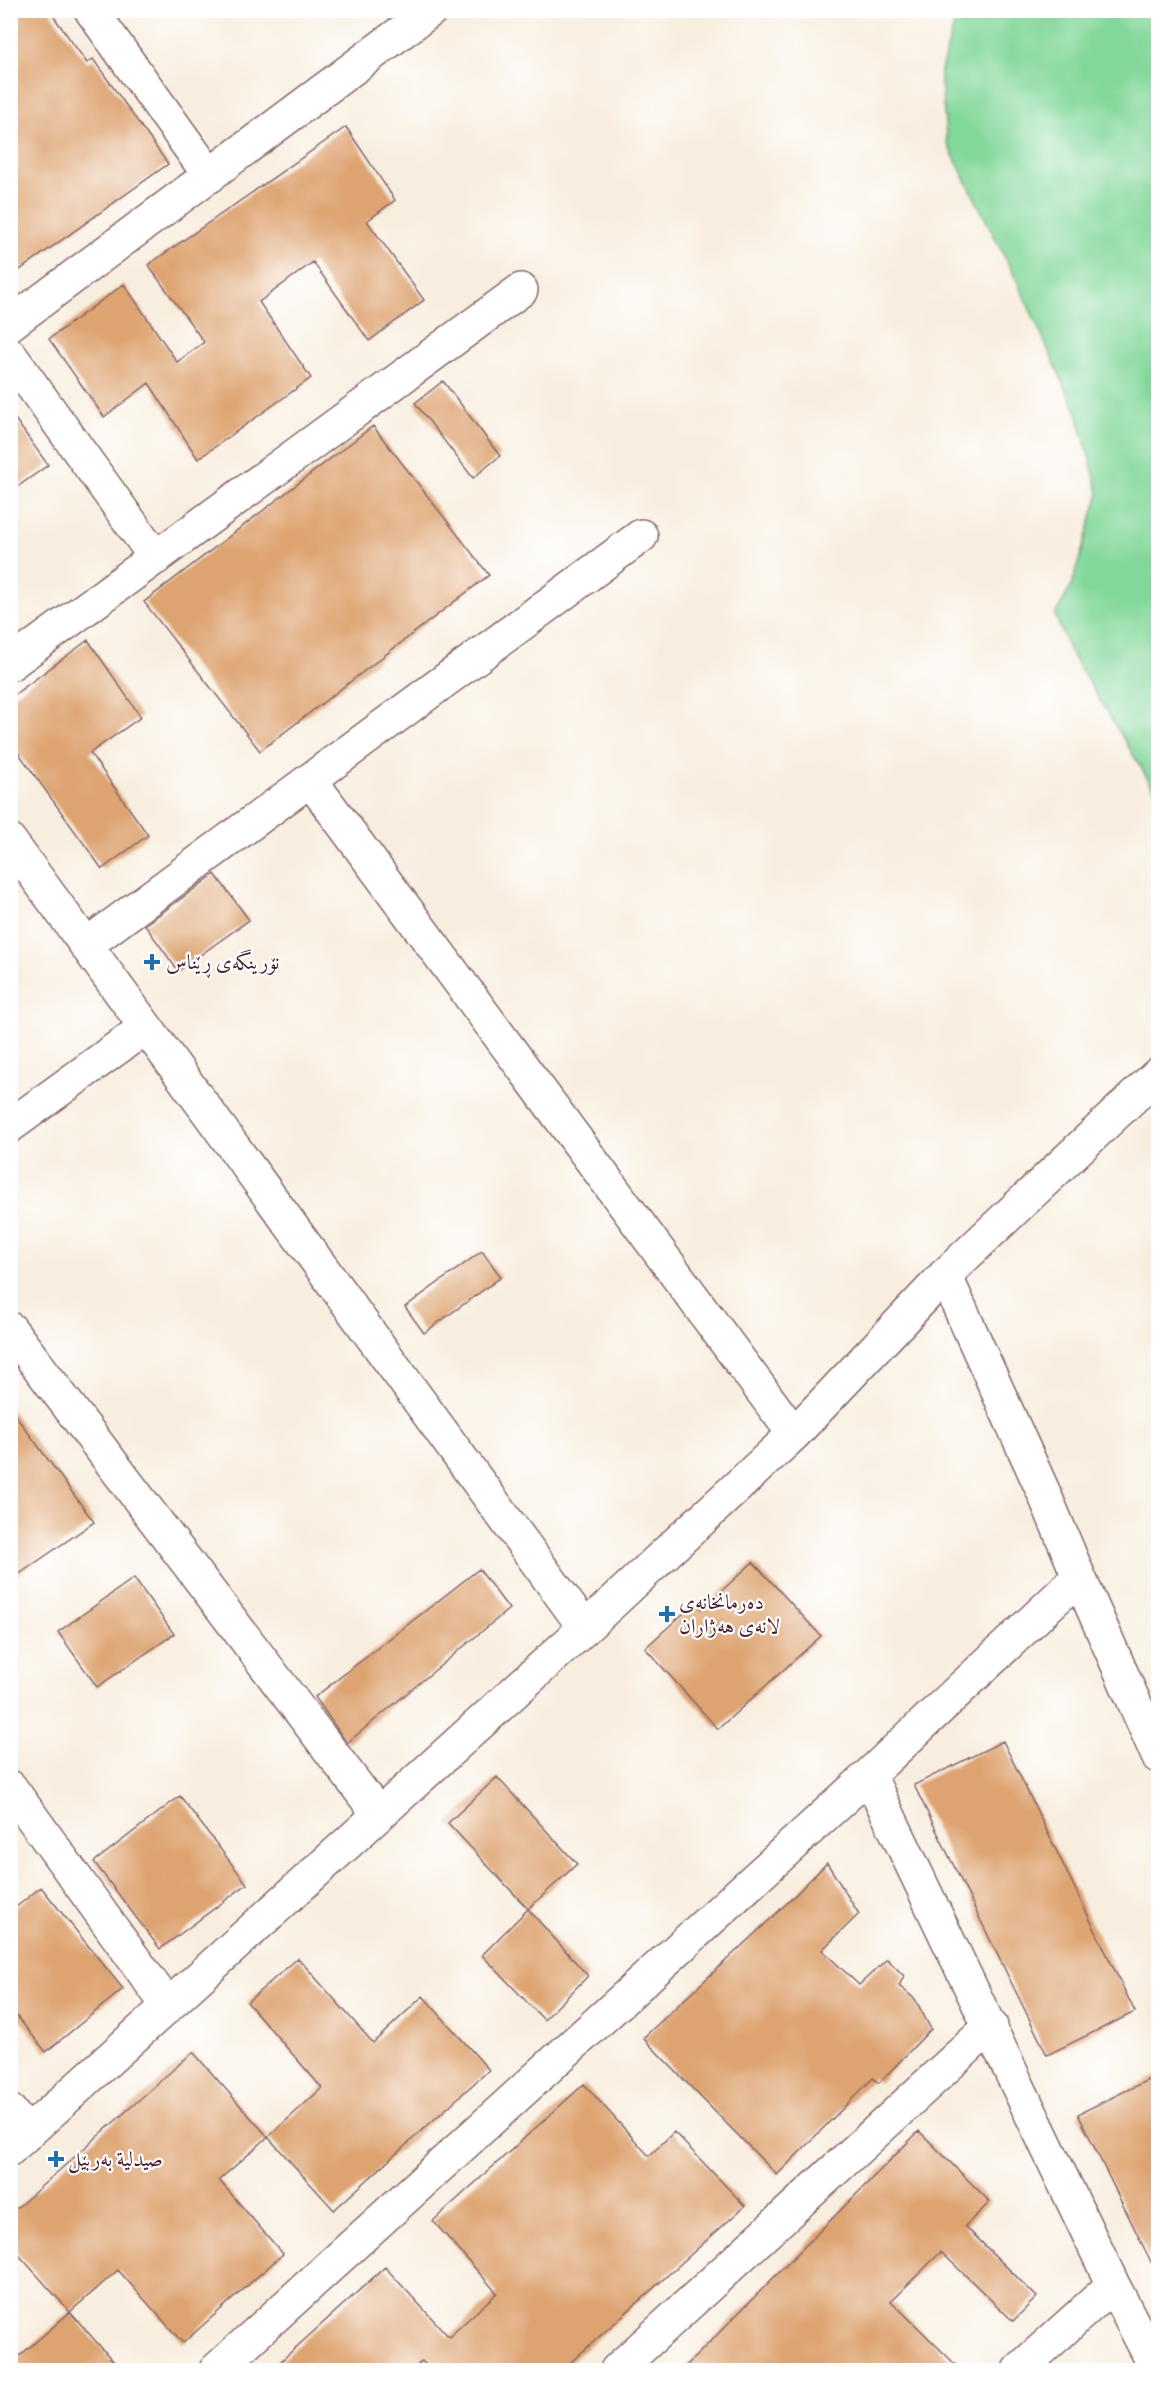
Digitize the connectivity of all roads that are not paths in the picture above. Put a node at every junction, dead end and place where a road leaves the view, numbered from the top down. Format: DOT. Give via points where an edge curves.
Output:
graph roads {
  1 [pos="91,10"];
  2 [pos="428,11"];
  3 [pos="210,176"];
  4 [pos="521,290"];
  5 [pos="10,324"];
  6 [pos="10,355"];
  7 [pos="641,536"];
  8 [pos="156,558"];
  9 [pos="10,664"];
  10 [pos="311,781"];
  11 [pos="10,841"];
  12 [pos="86,945"];
  13 [pos="146,1027"];
  14 [pos="1158,1074"];
  15 [pos="10,1126"];
  16 [pos="945,1275"];
  17 [pos="10,1329"];
  18 [pos="794,1434"];
  19 [pos="1078,1577"];
  20 [pos="585,1628"];
  21 [pos="1116,1658"];
  22 [pos="1158,1696"];
  23 [pos="1158,1755"];
  24 [pos="869,1775"];
  25 [pos="10,1787"];
  26 [pos="379,1815"];
  27 [pos="168,2006"];
  28 [pos="991,2026"];
  29 [pos="16,2131"];
  30 [pos="1113,2285"];
  31 [pos="216,2370"];
  32 [pos="617,2370"];
  33 [pos="1019,2370"];
  34 [pos="1157,2370"];
  1 -- 3 [label="street"];
  2 -- 3 [label="street"];
  3 -- 5 [label="street"];
  4 -- 8 [label="street"];
  6 -- 8 [label="street"];
  7 -- 10 [label="street"];
  8 -- 9 [label="street"];
  10 -- 12 [label="street"];
  10 -- 18 [label="street"];
  11 -- 12 [label="street"];
  12 -- 13 [label="street"];
  13 -- 15 [label="street"];
  13 -- 20 [label="street"];
  14 -- 16 [label="street"];
  16 -- 18 [label="street"];
  16 -- 19 [label="street"];
  17 -- 26 [label="street"];
  18 -- 20 [label="street"];
  19 -- 21 [label="street"];
  19 -- 24 [label="street"];
  20 -- 26 [label="street"];
  21 -- 22 [label="street"];
  21 -- 23 [label="street"];
  24 -- 28 [label="street"];
  24 -- 31 [label="street"];
  25 -- 27 [label="street"];
  26 -- 27 [label="street"];
  27 -- 29 [label="street"];
  28 -- 30 [label="street"];
  28 -- 32 [label="street"];
  30 -- 33 [label="street"];
  30 -- 34 [label="street"];
}
